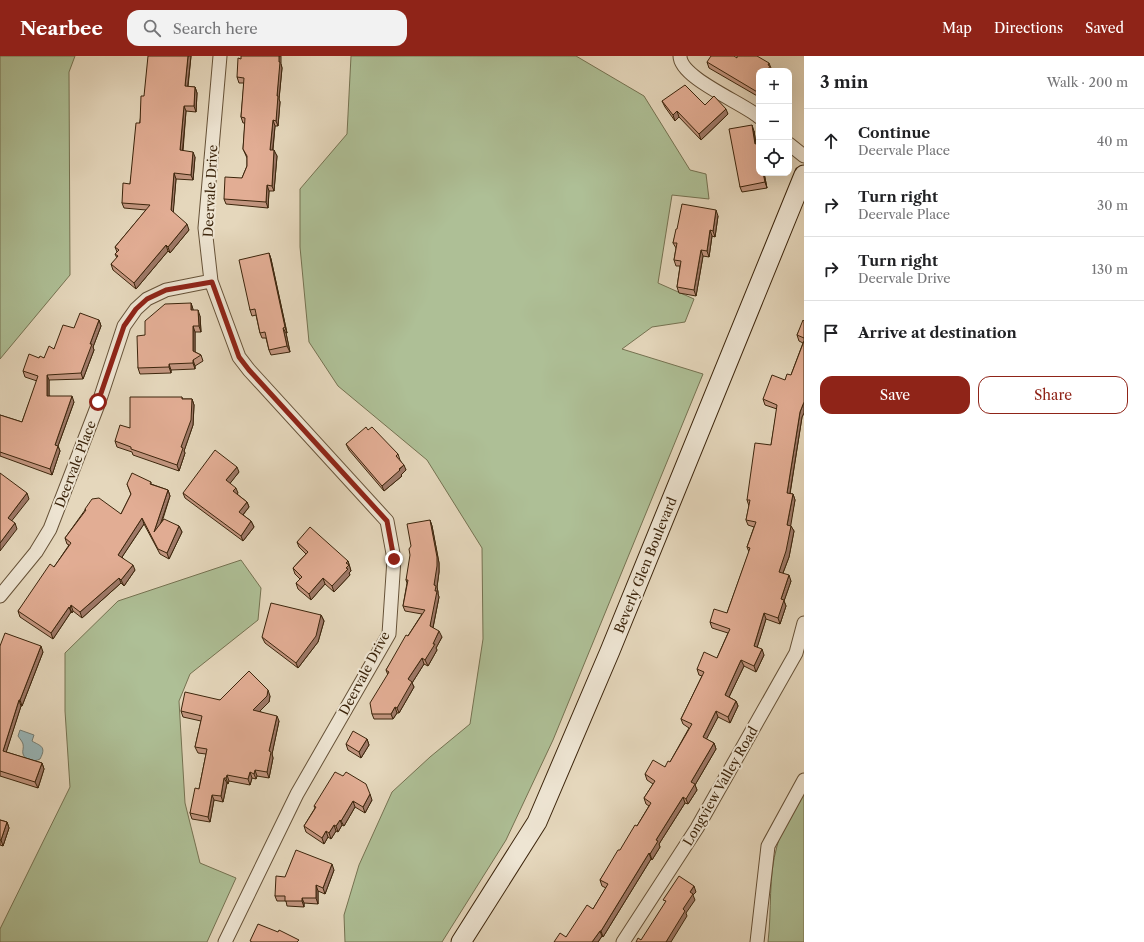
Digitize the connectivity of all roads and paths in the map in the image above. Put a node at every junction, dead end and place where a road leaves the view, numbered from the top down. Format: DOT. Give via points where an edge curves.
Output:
graph roads {
  1 [pos="220,56"];
  2 [pos="680,56"];
  3 [pos="756,115"];
  4 [pos="792,146"];
  5 [pos="804,156"];
  6 [pos="804,175"];
  7 [pos="212,282"];
  8 [pos="0,596"];
  9 [pos="804,623"];
  10 [pos="804,780"];
  11 [pos="225,942"];
  12 [pos="461,942"];
  13 [pos="623,942"];
  14 [pos="757,942"];
  1 -- 7 [label="street, Deervale Drive" via="205,228"];
  2 -- 3 [label="street" via="685,67 701,82"];
  4 -- 5 [label="street"];
  6 -- 12 [label="main road, Beverly Glen Boulevard" via="610,651 537,822"];
  7 -- 8 [label="street, Deervale Place" via="166,290 147,299 128,320 50,529 36,552"];
  7 -- 11 [label="street, Deervale Drive" via="239,357 387,521 394,559 389,634 297,794"];
  9 -- 13 [label="street, Longview Valley Road" via="796,653 697,828"];
  10 -- 14 [label="street" via="768,846"];
}
